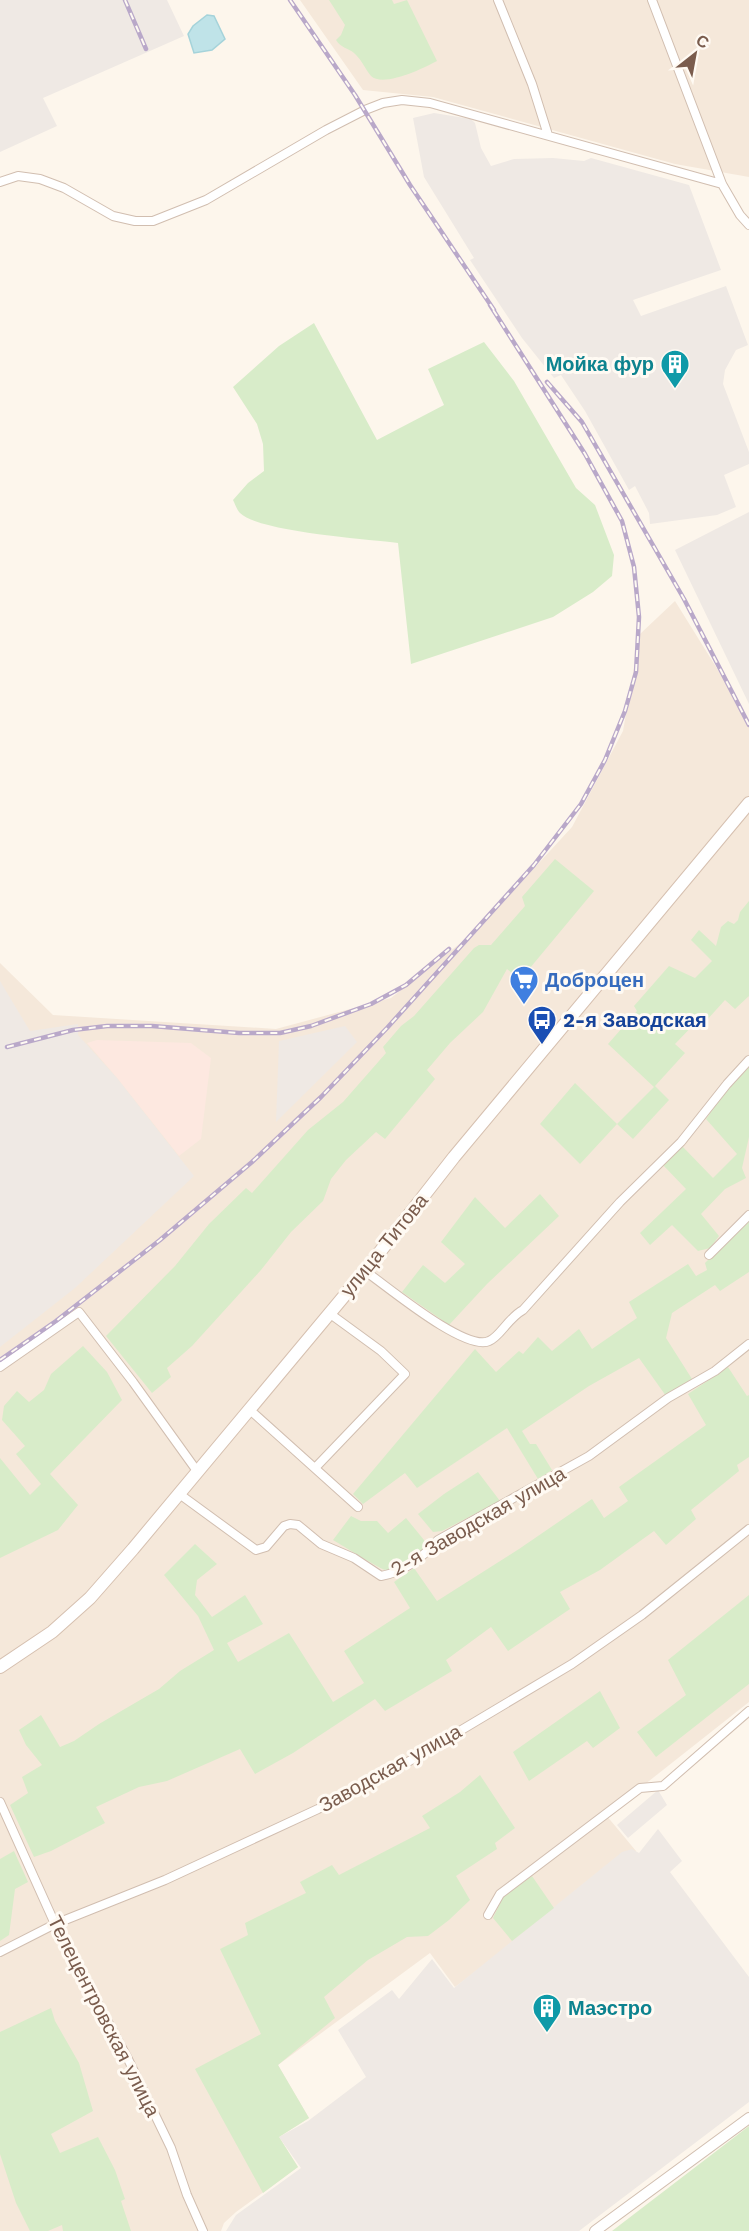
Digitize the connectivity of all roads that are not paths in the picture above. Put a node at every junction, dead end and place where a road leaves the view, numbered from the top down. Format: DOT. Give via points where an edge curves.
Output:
graph roads {
  1 [pos="498,0"];
  2 [pos="652,0"];
  3 [pos="548,135"];
  4 [pos="0,182"];
  5 [pos="722,184"];
  6 [pos="749,225"];
  7 [pos="749,803"];
  8 [pos="749,1060"];
  9 [pos="749,1215"];
  10 [pos="709,1255"];
  11 [pos="365,1270"];
  12 [pos="329,1313"];
  13 [pos="749,1344"];
  14 [pos="0,1367"];
  15 [pos="250,1410"];
  16 [pos="315,1468"];
  17 [pos="197,1471"];
  18 [pos="178,1494"];
  19 [pos="358,1507"];
  20 [pos="749,1529"];
  21 [pos="0,1667"];
  22 [pos="749,1711"];
  23 [pos="0,1802"];
  24 [pos="488,1915"];
  25 [pos="55,1924"];
  26 [pos="0,1952"];
  27 [pos="749,2118"];
  28 [pos="203,2231"];
  29 [pos="595,2231"];
  1 -- 3 [label="street"];
  2 -- 5 [label="street"];
  3 -- 4 [label="street" via="430,103 383,103 326,130 206,200 153,221 113,216 40,179 18,177"];
  3 -- 5 [label="street"];
  5 -- 6 [label="street"];
  7 -- 11 [label="main road, улица Титова" via="454,1157"];
  8 -- 11 [label="street" via="681,1142 491,1341 480,1344 445,1328"];
  9 -- 10 [label="street"];
  11 -- 12 [label="main road, улица Титова"];
  12 -- 15 [label="main road, улица Титова"];
  12 -- 16 [label="street" via="405,1374"];
  13 -- 18 [label="street, 2-я Заводская улица" via="590,1456 438,1540 427,1553 395,1574 381,1576 354,1558 321,1544 298,1524 284,1526 266,1546 256,1550"];
  14 -- 17 [label="street" via="78,1312"];
  15 -- 16 [label="street"];
  15 -- 17 [label="main road, улица Титова"];
  16 -- 19 [label="street"];
  17 -- 18 [label="main road, улица Титова"];
  18 -- 21 [label="main road, улица Титова" via="90,1598 52,1632"];
  20 -- 25 [label="street, Заводская улица" via="642,1615 572,1664 391,1772 165,1880"];
  22 -- 24 [label="street" via="664,1784 640,1788 500,1894"];
  23 -- 25 [label="street, Телецентровская улица"];
  25 -- 26 [label="street, Заводская улица"];
  25 -- 28 [label="street, Телецентровская улица" via="148,2100"];
  27 -- 29 [label="street"];
}
